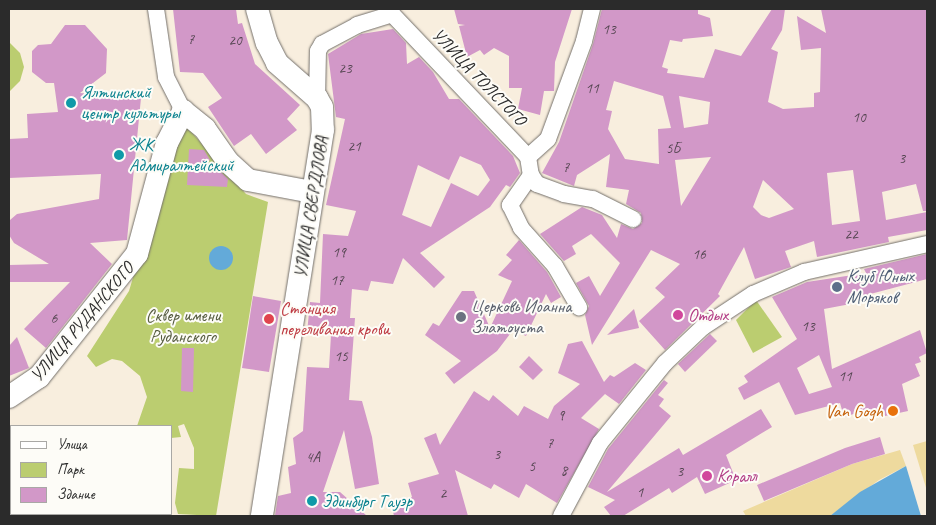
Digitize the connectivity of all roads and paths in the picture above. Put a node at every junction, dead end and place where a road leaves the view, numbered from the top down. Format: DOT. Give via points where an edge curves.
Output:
graph roads {
  1 [pos="156,9"];
  2 [pos="257,9"];
  3 [pos="592,9"];
  4 [pos="384,12"];
  5 [pos="317,98"];
  6 [pos="183,111"];
  7 [pos="528,157"];
  8 [pos="531,175"];
  9 [pos="312,192"];
  10 [pos="633,219"];
  11 [pos="927,244"];
  12 [pos="579,307"];
  13 [pos="9,397"];
  14 [pos="262,516"];
  15 [pos="562,516"];
  1 -- 6 [label="street" via="166,77"];
  2 -- 5 [label="main road" via="277,63"];
  3 -- 7 [label="street" via="584,41 548,139"];
  4 -- 5 [label="street, УЛИЦА ТОЛСТОГО" via="322,44 318,51"];
  4 -- 7 [label="street, УЛИЦА ТОЛСТОГО" via="392,14"];
  5 -- 9 [label="main road, УЛИЦА СВЕРДЛОВА" via="322,107 323,130"];
  6 -- 9 [label="main road" via="204,129 228,162 248,180"];
  6 -- 13 [label="main road, УЛИЦА РУДАНСКОГО" via="167,142 138,254 40,377"];
  7 -- 8 [label="street"];
  8 -- 10 [label="street" via="537,184 564,194 593,199"];
  8 -- 12 [label="street" via="510,205 522,228 555,266"];
  9 -- 14 [label="main road, УЛИЦА СВЕРДЛОВА"];
  11 -- 15 [label="street" via="804,272 753,294 703,327 665,363 600,443"];
}
